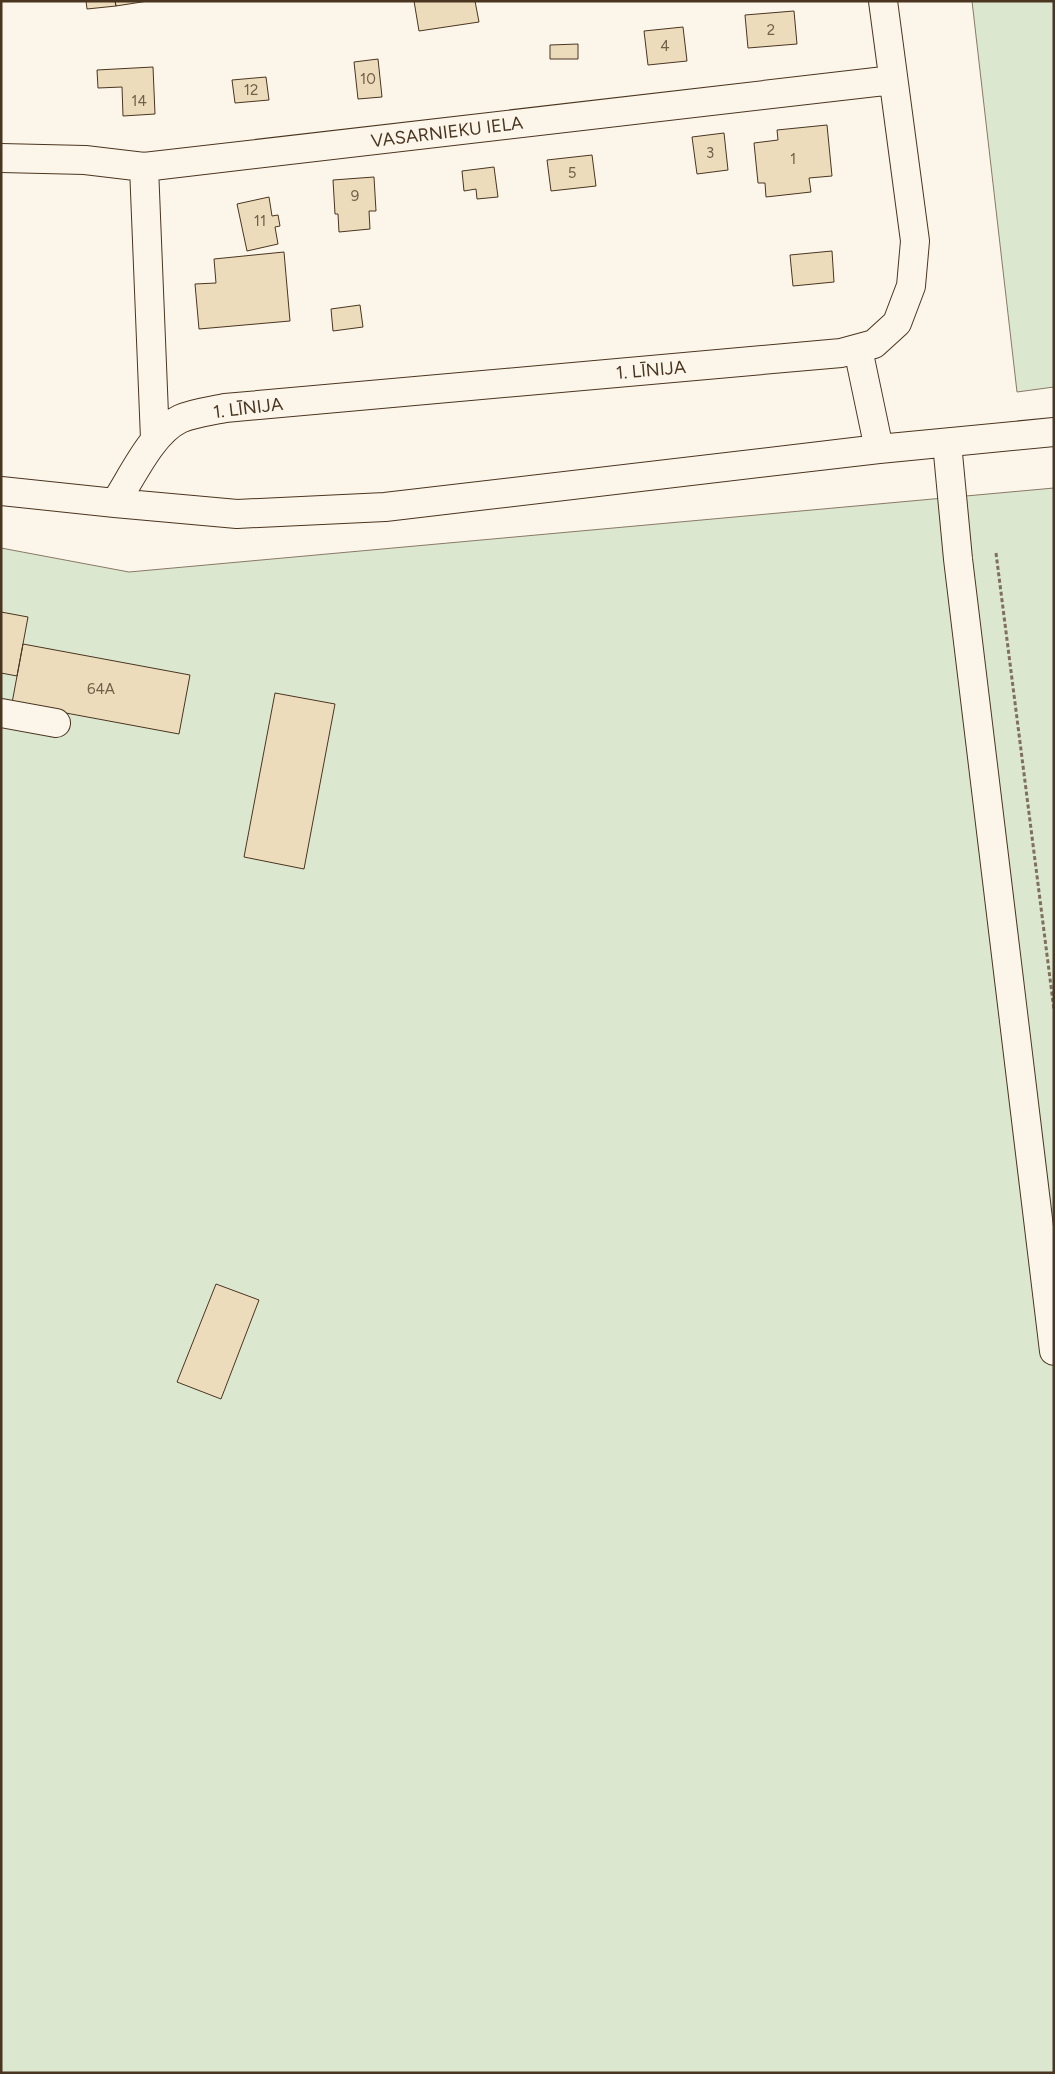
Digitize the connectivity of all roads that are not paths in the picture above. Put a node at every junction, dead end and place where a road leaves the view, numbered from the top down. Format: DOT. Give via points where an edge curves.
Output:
graph roads {
  1 [pos="883,1"];
  2 [pos="892,80"];
  3 [pos="1,158"];
  4 [pos="144,168"];
  5 [pos="858,348"];
  6 [pos="1054,432"];
  7 [pos="155,439"];
  8 [pos="947,443"];
  9 [pos="879,449"];
  10 [pos="1,490"];
  11 [pos="115,503"];
  12 [pos="1,713"];
  13 [pos="56,724"];
  14 [pos="1054,1352"];
  1 -- 2 [label="street, 1. LĪNIJA"];
  2 -- 4 [label="street, VASARNIEKU IELA"];
  2 -- 5 [label="street, 1. LĪNIJA" via="915,241 911,286 897,323 874,344"];
  3 -- 4 [label="street, VASARNIEKU IELA" via="85,160"];
  4 -- 7 [label="street"];
  5 -- 7 [label="street, 1. LĪNIJA" via="841,353 225,408 181,418"];
  5 -- 9 [label="street"];
  6 -- 8 [label="street"];
  7 -- 11 [label="street, 1. LĪNIJA"];
  8 -- 9 [label="street"];
  8 -- 14 [label="street" via="958,558"];
  9 -- 11 [label="street" via="385,507 237,514"];
  10 -- 11 [label="street"];
  12 -- 13 [label="street"];
}
